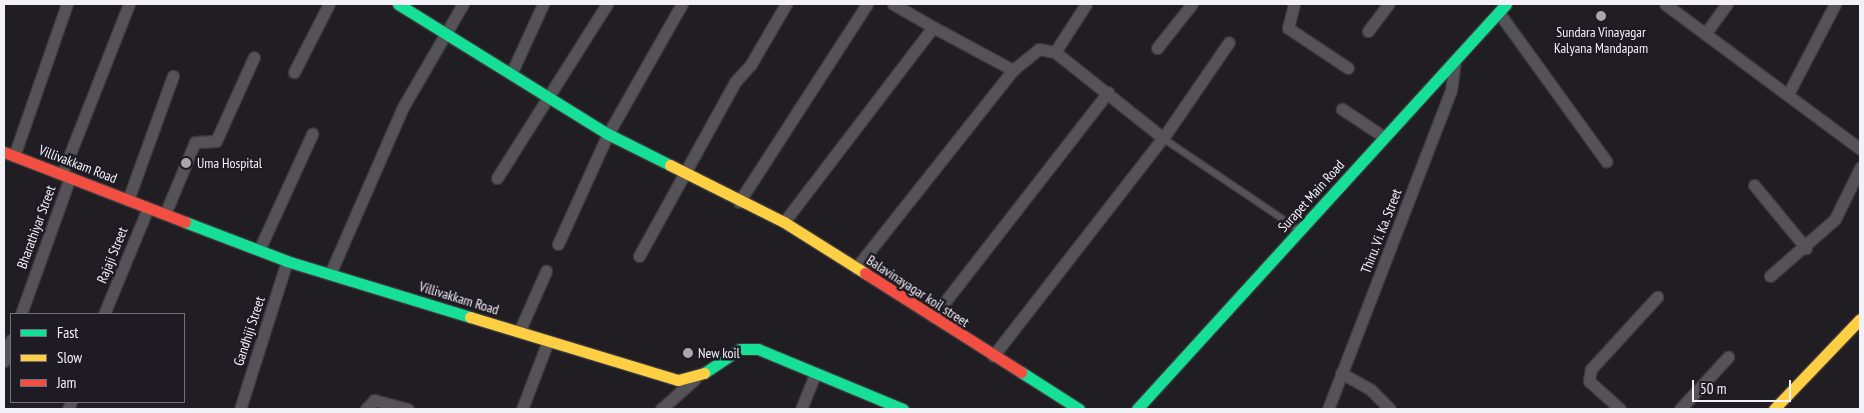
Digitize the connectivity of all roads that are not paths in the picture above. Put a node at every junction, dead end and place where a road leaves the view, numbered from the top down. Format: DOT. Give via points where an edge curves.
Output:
graph roads {
  1 [pos="67,4"];
  2 [pos="129,4"];
  3 [pos="329,4"];
  4 [pos="398,4"];
  5 [pos="463,4"];
  6 [pos="543,4"];
  7 [pos="607,4"];
  8 [pos="682,4"];
  9 [pos="786,4"];
  10 [pos="867,4"];
  11 [pos="894,4"];
  12 [pos="1086,4"];
  13 [pos="1192,4"];
  14 [pos="1294,4"];
  15 [pos="1388,4"];
  16 [pos="1506,4"];
  17 [pos="1665,4"];
  18 [pos="1727,4"];
  19 [pos="1835,4"];
  20 [pos="1495,8"];
  21 [pos="933,27"];
  22 [pos="1368,31"];
  23 [pos="447,33"];
  24 [pos="1705,34"];
  25 [pos="1229,42"];
  26 [pos="1157,48"];
  27 [pos="1055,52"];
  28 [pos="254,57"];
  29 [pos="1455,62"];
  30 [pos="1348,68"];
  31 [pos="1013,70"];
  32 [pos="294,72"];
  33 [pos="511,74"];
  34 [pos="174,76"];
  35 [pos="1108,92"];
  36 [pos="1788,94"];
  37 [pos="550,97"];
  38 [pos="1342,110"];
  39 [pos="312,134"];
  40 [pos="608,134"];
  41 [pos="1384,137"];
  42 [pos="1163,138"];
  43 [pos="1860,149"];
  44 [pos="9,154"];
  45 [pos="1606,161"];
  46 [pos="1860,168"];
  47 [pos="66,176"];
  48 [pos="687,176"];
  49 [pos="497,178"];
  50 [pos="1754,185"];
  51 [pos="128,200"];
  52 [pos="739,202"];
  53 [pos="148,208"];
  54 [pos="166,214"];
  55 [pos="784,222"];
  56 [pos="1300,231"];
  57 [pos="558,244"];
  58 [pos="1806,248"];
  59 [pos="259,250"];
  60 [pos="639,256"];
  61 [pos="287,261"];
  62 [pos="856,268"];
  63 [pos="546,271"];
  64 [pos="330,274"];
  65 [pos="1770,276"];
  66 [pos="1656,297"];
  67 [pos="21,313"];
  68 [pos="104,313"];
  69 [pos="933,317"];
  70 [pos="1860,319"];
  71 [pos="519,332"];
  72 [pos="548,341"];
  73 [pos="10,343"];
  74 [pos="993,356"];
  75 [pos="1728,357"];
  76 [pos="4,361"];
  77 [pos="1341,373"];
  78 [pos="815,374"];
  79 [pos="695,379"];
  80 [pos="240,409"];
  81 [pos="366,409"];
  82 [pos="408,409"];
  83 [pos="522,409"];
  84 [pos="662,409"];
  85 [pos="801,409"];
  86 [pos="903,409"];
  87 [pos="1079,409"];
  88 [pos="1137,409"];
  89 [pos="1328,409"];
  90 [pos="1390,409"];
  91 [pos="1620,409"];
  92 [pos="1680,409"];
  93 [pos="1774,409"];
  1 -- 44 [label="street"];
  2 -- 47 [label="street, Bharathiyar Street"];
  3 -- 32 [label="street"];
  4 -- 23 [label="street, Balavinayagar koil street"];
  5 -- 23 [label="street"];
  6 -- 33 [label="street"];
  7 -- 37 [label="street"];
  8 -- 40 [label="street"];
  9 -- 48 [label="street" via="751,64 735,82"];
  10 -- 52 [label="street"];
  11 -- 21 [label="street"];
  12 -- 27 [label="street"];
  13 -- 26 [label="street"];
  14 -- 30 [label="street" via="1288,28"];
  15 -- 22 [label="street"];
  16 -- 20 [label="street, Surapet Main Road"];
  17 -- 24 [label="street"];
  18 -- 24 [label="street"];
  19 -- 36 [label="street"];
  20 -- 29 [label="street, Surapet Main Road"];
  20 -- 45 [label="street"];
  21 -- 31 [label="street"];
  21 -- 55 [label="street"];
  23 -- 33 [label="street, Balavinayagar koil street"];
  23 -- 64 [label="street" via="399,116"];
  24 -- 36 [label="street"];
  25 -- 42 [label="street"];
  27 -- 31 [label="street" via="1039,49"];
  27 -- 35 [label="street"];
  28 -- 54 [label="street" via="216,142 195,142"];
  29 -- 41 [label="street, Surapet Main Road"];
  29 -- 77 [label="street, Thiru. Vi. Ka. Street" via="1451,90"];
  31 -- 62 [label="street"];
  33 -- 37 [label="street, Balavinayagar koil street"];
  34 -- 51 [label="street"];
  35 -- 42 [label="street"];
  35 -- 69 [label="street"];
  36 -- 43 [label="street"];
  37 -- 40 [label="street, Balavinayagar koil street"];
  37 -- 49 [label="street"];
  38 -- 41 [label="street"];
  39 -- 59 [label="street"];
  40 -- 48 [label="street, Balavinayagar koil street"];
  40 -- 57 [label="street"];
  41 -- 56 [label="street, Surapet Main Road"];
  42 -- 56 [label="lane"];
  42 -- 74 [label="street"];
  44 -- 47 [label="street, Villivakkam Road"];
  46 -- 58 [label="street" via="1835,219"];
  47 -- 51 [label="street, Villivakkam Road"];
  47 -- 67 [label="street, Bharathiyar Street"];
  48 -- 52 [label="street, Balavinayagar koil street"];
  48 -- 60 [label="street"];
  50 -- 58 [label="street"];
  51 -- 53 [label="street, Villivakkam Road"];
  52 -- 55 [label="street, Balavinayagar koil street"];
  53 -- 54 [label="street, Villivakkam Road"];
  53 -- 68 [label="street, Rajaji Street"];
  54 -- 59 [label="street, Villivakkam Road"];
  55 -- 62 [label="street, Balavinayagar koil street"];
  56 -- 88 [label="street, Surapet Main Road"];
  58 -- 65 [label="street"];
  59 -- 61 [label="street, Villivakkam Road"];
  61 -- 64 [label="street, Villivakkam Road"];
  61 -- 80 [label="street, Gandhiji Street"];
  62 -- 69 [label="street, Balavinayagar koil street"];
  63 -- 71 [label="street"];
  64 -- 71 [label="street, Villivakkam Road"];
  66 -- 91 [label="street" via="1591,369 1589,381"];
  69 -- 74 [label="street, Balavinayagar koil street"];
  70 -- 93 [label="street"];
  71 -- 72 [label="street, Villivakkam Road"];
  72 -- 79 [label="street, Villivakkam Road" via="678,380"];
  72 -- 83 [label="street"];
  73 -- 76 [label="street"];
  74 -- 87 [label="street, Balavinayagar koil street"];
  75 -- 92 [label="street"];
  77 -- 89 [label="street, Thiru. Vi. Ka. Street"];
  77 -- 90 [label="street" via="1370,389"];
  78 -- 79 [label="street" via="758,349 740,349"];
  78 -- 85 [label="street"];
  78 -- 86 [label="street"];
  79 -- 84 [label="street"];
  81 -- 82 [label="street" via="374,400"];
}
